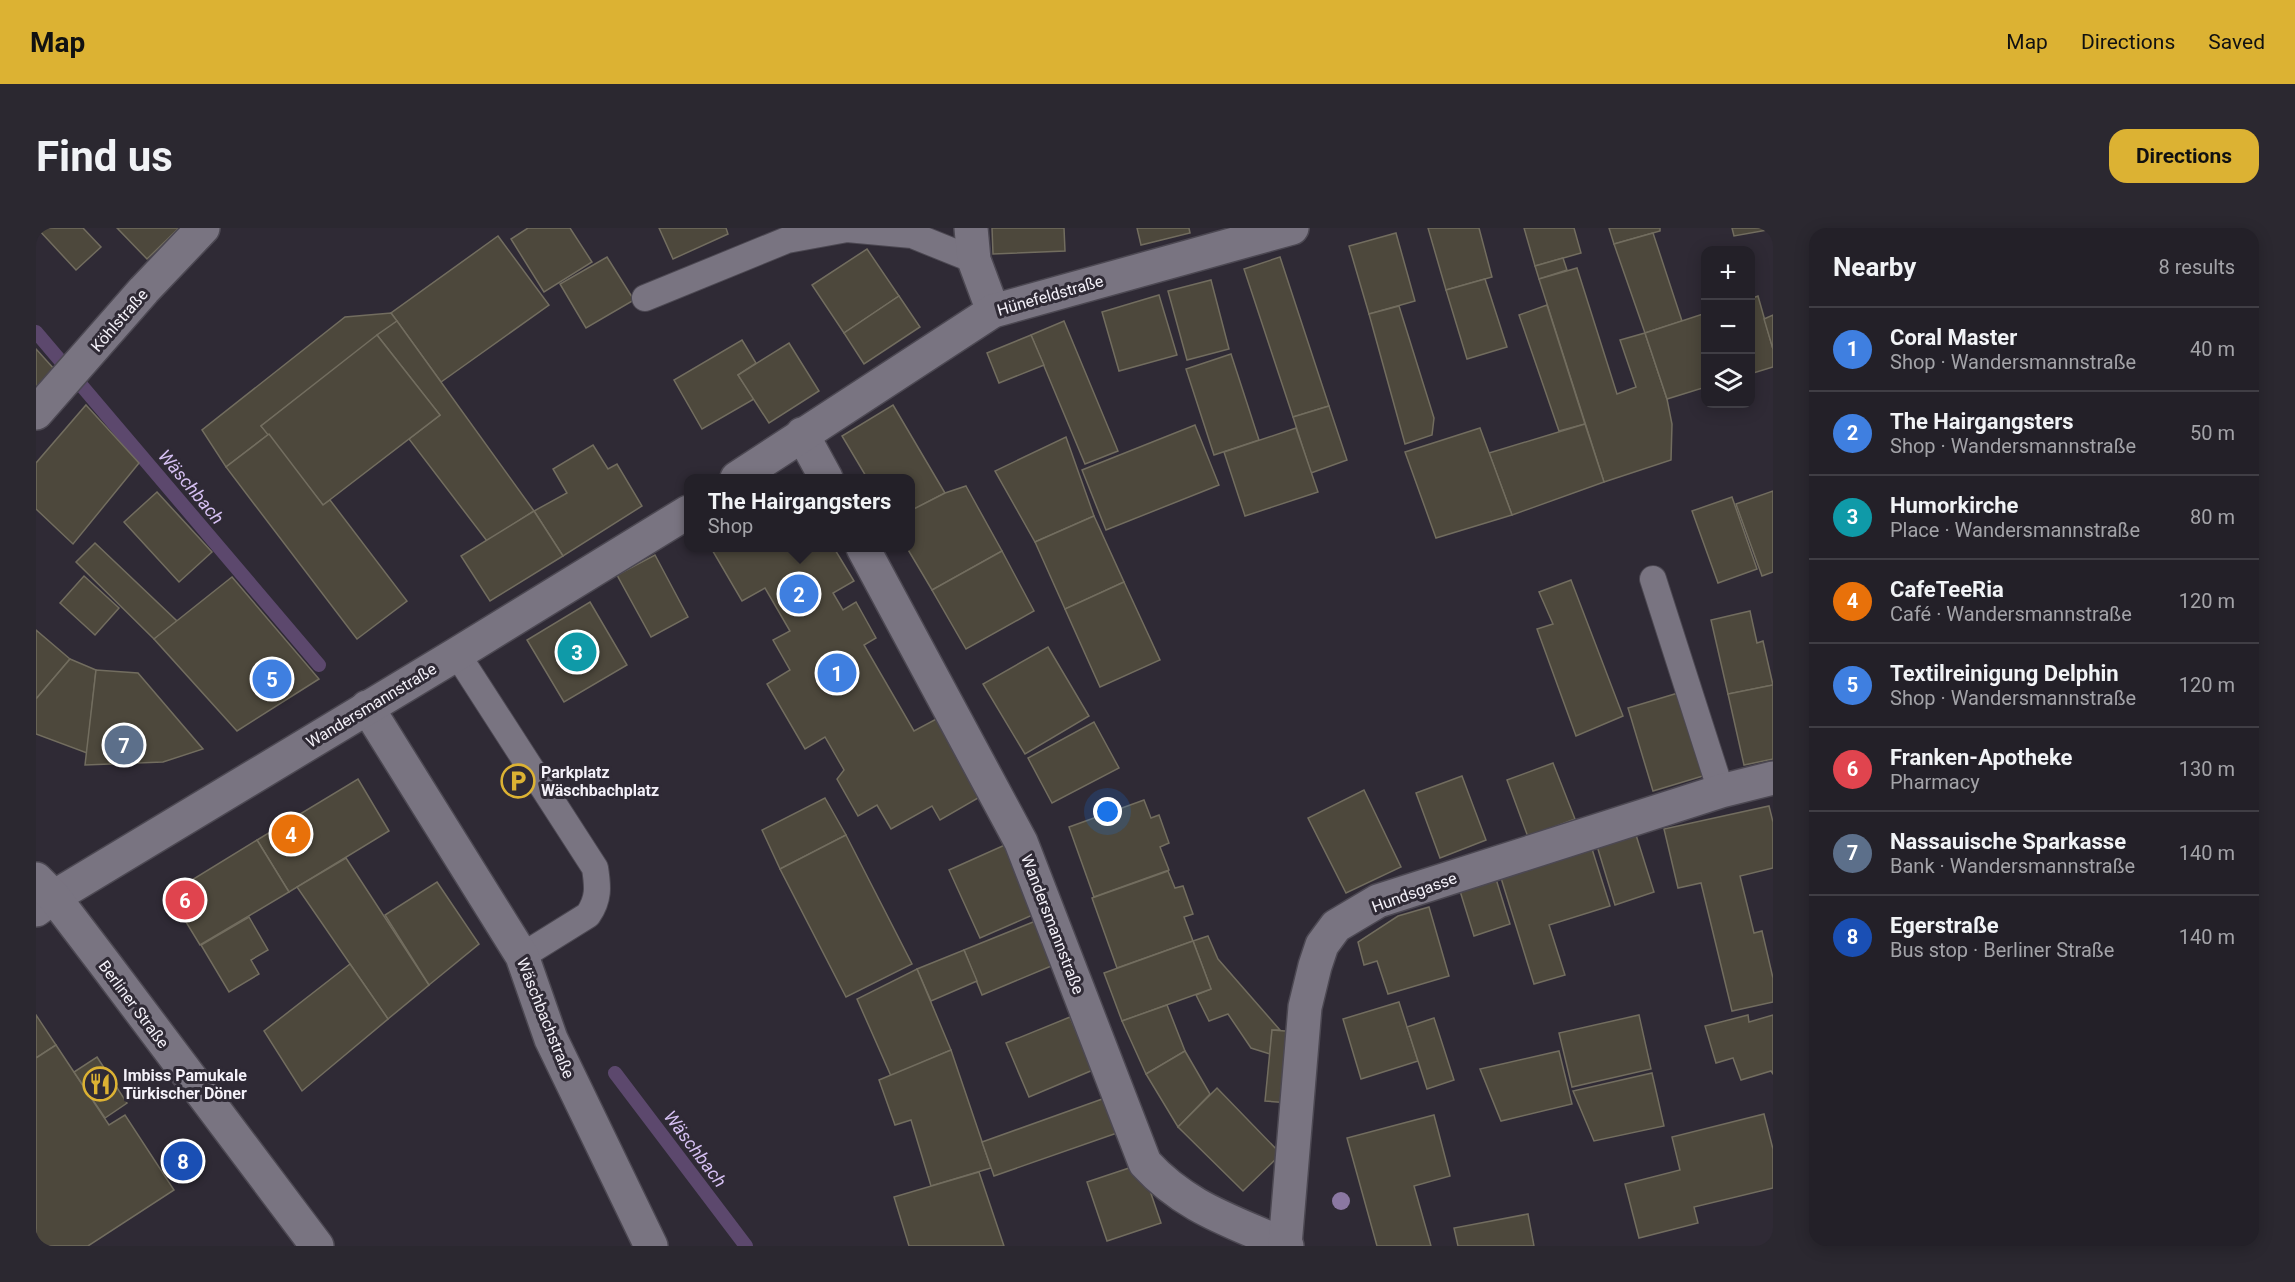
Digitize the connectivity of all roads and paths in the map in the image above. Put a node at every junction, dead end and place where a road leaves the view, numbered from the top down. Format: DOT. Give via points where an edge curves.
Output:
graph roads {
  1 [pos="203,228"];
  2 [pos="1292,228"];
  3 [pos="972,244"];
  4 [pos="645,298"];
  5 [pos="993,311"];
  6 [pos="43,405"];
  7 [pos="802,434"];
  8 [pos="743,474"];
  9 [pos="824,474"];
  10 [pos="684,514"];
  11 [pos="865,552"];
  12 [pos="1653,579"];
  13 [pos="457,654"];
  14 [pos="367,707"];
  15 [pos="1773,778"];
  16 [pos="1721,791"];
  17 [pos="42,895"];
  18 [pos="522,956"];
  19 [pos="317,1246"];
  20 [pos="651,1246"];
  21 [pos="1286,1246"];
  1 -- 6 [label="street, Köhlstraße"];
  2 -- 5 [label="street, Hünefeldstraße"];
  3 -- 4 [label="lane" via="847,229 787,240"];
  3 -- 5 [label="street"];
  5 -- 7 [label="street, Hünefeldstraße"];
  7 -- 8 [label="street"];
  7 -- 9 [label="street"];
  10 -- 13 [label="street, Wandersmannstraße"];
  11 -- 21 [label="street, Wandersmannstraße" via="1021,842 1145,1162 1160,1178 1211,1214"];
  12 -- 16 [label="lane"];
  13 -- 14 [label="street, Wandersmannstraße"];
  13 -- 18 [label="lane" via="595,868 598,889 588,915"];
  14 -- 17 [label="street, Wandersmannstraße"];
  14 -- 18 [label="street, Wäschbachstraße"];
  15 -- 16 [label="street, Hundsgasse"];
  16 -- 21 [label="street, Hundsgasse" via="1378,902 1336,926 1322,945 1305,1007"];
  17 -- 19 [label="street, Berliner Straße"];
  18 -- 20 [label="street, Wäschbachstraße" via="551,1039"];
}
